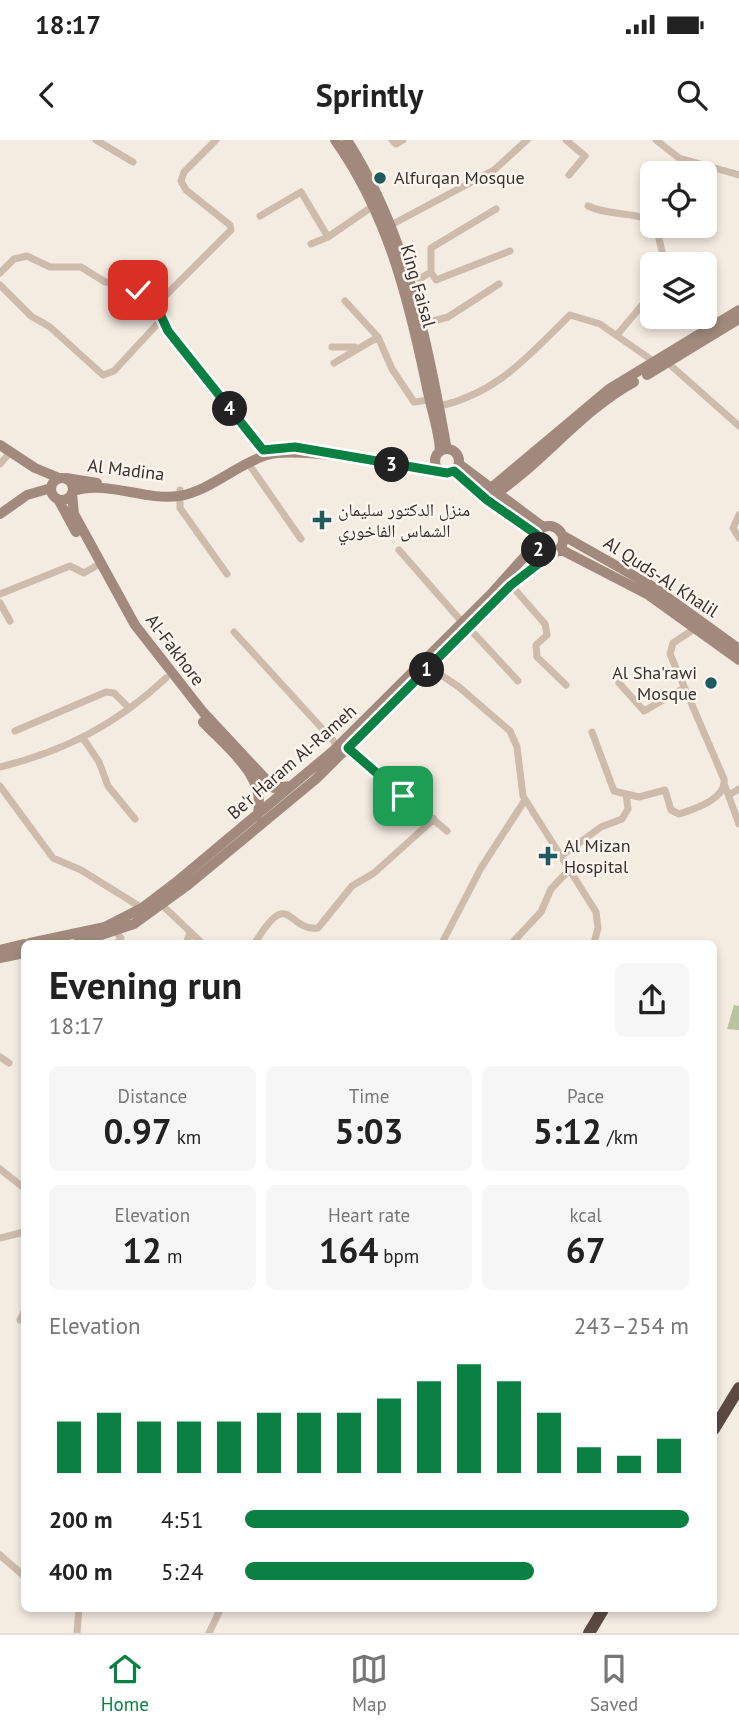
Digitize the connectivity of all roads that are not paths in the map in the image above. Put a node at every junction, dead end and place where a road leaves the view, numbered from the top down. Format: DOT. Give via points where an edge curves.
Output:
graph roads {
  1 [pos="96,140"];
  2 [pos="216,140"];
  3 [pos="335,140"];
  4 [pos="346,140"];
  5 [pos="356,140"];
  6 [pos="392,140"];
  7 [pos="403,140"];
  8 [pos="527,140"];
  9 [pos="566,140"];
  10 [pos="656,140"];
  11 [pos="133,162"];
  12 [pos="569,175"];
  13 [pos="739,175"];
  14 [pos="370,180"];
  15 [pos="373,206"];
  16 [pos="588,206"];
  17 [pos="496,209"];
  18 [pos="260,216"];
  19 [pos="640,219"];
  20 [pos="391,225"];
  21 [pos="328,237"];
  22 [pos="311,244"];
  23 [pos="510,251"];
  24 [pos="431,272"];
  25 [pos="0,273"];
  26 [pos="409,276"];
  27 [pos="499,284"];
  28 [pos="0,285"];
  29 [pos="345,301"];
  30 [pos="156,305"];
  31 [pos="640,308"];
  32 [pos="739,310"];
  33 [pos="739,319"];
  34 [pos="161,320"];
  35 [pos="422,324"];
  36 [pos="617,335"];
  37 [pos="378,337"];
  38 [pos="332,346"];
  39 [pos="356,348"];
  40 [pos="334,363"];
  41 [pos="661,364"];
  42 [pos="429,400"];
  43 [pos="440,406"];
  44 [pos="739,426"];
  45 [pos="0,445"];
  46 [pos="265,452"];
  47 [pos="441,454"];
  48 [pos="2,457"];
  49 [pos="248,463"];
  50 [pos="399,466"];
  51 [pos="452,469"];
  52 [pos="57,482"];
  53 [pos="495,490"];
  54 [pos="73,492"];
  55 [pos="180,493"];
  56 [pos="58,499"];
  57 [pos="487,500"];
  58 [pos="0,514"];
  59 [pos="739,515"];
  60 [pos="538,535"];
  61 [pos="562,535"];
  62 [pos="739,538"];
  63 [pos="301,539"];
  64 [pos="399,551"];
  65 [pos="555,552"];
  66 [pos="96,566"];
  67 [pos="227,574"];
  68 [pos="511,585"];
  69 [pos="0,594"];
  70 [pos="0,603"];
  71 [pos="10,621"];
  72 [pos="465,624"];
  73 [pos="696,628"];
  74 [pos="234,632"];
  75 [pos="739,649"];
  76 [pos="739,660"];
  77 [pos="429,667"];
  78 [pos="166,678"];
  79 [pos="518,681"];
  80 [pos="619,683"];
  81 [pos="566,685"];
  82 [pos="684,688"];
  83 [pos="128,707"];
  84 [pos="15,732"];
  85 [pos="592,732"];
  86 [pos="83,738"];
  87 [pos="343,747"];
  88 [pos="0,767"];
  89 [pos="252,776"];
  90 [pos="0,786"];
  91 [pos="725,786"];
  92 [pos="739,789"];
  93 [pos="626,794"];
  94 [pos="729,795"];
  95 [pos="279,798"];
  96 [pos="525,800"];
  97 [pos="257,816"];
  98 [pos="434,819"];
  99 [pos="135,820"];
  100 [pos="739,824"];
  101 [pos="447,831"];
  102 [pos="561,856"];
  103 [pos="569,870"];
  104 [pos="162,905"];
  105 [pos="142,908"];
  106 [pos="115,931"];
  107 [pos="190,933"];
  108 [pos="44,940"];
  109 [pos="88,940"];
  110 [pos="120,940"];
  111 [pos="187,940"];
  112 [pos="198,940"];
  113 [pos="257,940"];
  114 [pos="444,940"];
  115 [pos="515,940"];
  116 [pos="594,940"];
  117 [pos="21,945"];
  118 [pos="0,950"];
  119 [pos="21,954"];
  120 [pos="0,958"];
  121 [pos="0,1057"];
  122 [pos="9,1063"];
  123 [pos="0,1169"];
  124 [pos="21,1186"];
  125 [pos="21,1233"];
  126 [pos="0,1238"];
  127 [pos="739,1388"];
  128 [pos="717,1424"];
  129 [pos="0,1555"];
  130 [pos="21,1573"];
  131 [pos="79,1612"];
  132 [pos="219,1612"];
  133 [pos="602,1612"];
  134 [pos="77,1633"];
  135 [pos="209,1633"];
  136 [pos="589,1633"];
  1 -- 11 [label="street"];
  2 -- 30 [label="street" via="184,172 181,181 231,230"];
  3 -- 15 [label="main road, King Faisal"];
  4 -- 14 [label="main road, King Faisal"];
  5 -- 14 [label="main road"];
  6 -- 7 [label="street" via="396,144"];
  8 -- 20 [label="street" via="494,170"];
  9 -- 12 [label="street" via="585,156"];
  10 -- 13 [label="street" via="679,158"];
  14 -- 20 [label="main road, King Faisal"];
  15 -- 21 [label="street"];
  15 -- 42 [label="main road, King Faisal" via="413,318"];
  16 -- 19 [label="street"];
  17 -- 24 [label="street" via="430,248"];
  18 -- 21 [label="street" via="301,192"];
  20 -- 26 [label="main road, King Faisal"];
  21 -- 22 [label="street"];
  23 -- 24 [label="street" via="436,281"];
  24 -- 26 [label="street" via="421,278"];
  25 -- 30 [label="street" via="14,259 31,256 50,267 78,267 105,282 131,285"];
  26 -- 35 [label="main road, King Faisal"];
  27 -- 35 [label="street" via="448,317"];
  28 -- 34 [label="street" via="103,375 114,372"];
  29 -- 37 [label="street"];
  30 -- 34 [label="street"];
  31 -- 36 [label="street"];
  32 -- 41 [label="main road"];
  33 -- 41 [label="main road"];
  34 -- 46 [label="street"];
  35 -- 43 [label="main road, King Faisal"];
  36 -- 41 [label="street"];
  36 -- 43 [label="street" via="570,315 506,378 470,399"];
  37 -- 39 [label="street"];
  37 -- 42 [label="street" via="414,402"];
  38 -- 39 [label="street"];
  39 -- 40 [label="street"];
  41 -- 44 [label="street"];
  41 -- 53 [label="main road" via="601,404"];
  42 -- 47 [label="main road, King Faisal"];
  43 -- 47 [label="main road, King Faisal"];
  45 -- 52 [label="main road, Al Madina"];
  46 -- 49 [label="main road, Al Madina"];
  46 -- 50 [label="main road, Al Madina"];
  46 -- 55 [label="main road, Al Madina"];
  47 -- 50 [label="main road" via="418,466"];
  47 -- 51 [label="main road"];
  47 -- 51 [label="main road" via="457,454"];
  48 -- 52 [label="main road, Al Madina"];
  49 -- 55 [label="main road, Al Madina"];
  49 -- 63 [label="street"];
  50 -- 51 [label="main road, Al Madina"];
  51 -- 53 [label="main road"];
  51 -- 57 [label="main road"];
  52 -- 54 [label="main road, Al Madina" via="71,482"];
  52 -- 55 [label="main road, Al Madina"];
  52 -- 56 [label="main road, Al Madina"];
  52 -- 58 [label="main road"];
  53 -- 57 [label="main road"];
  53 -- 60 [label="main road"];
  54 -- 55 [label="main road, Al Madina" via="93,487 161,496"];
  54 -- 56 [label="main road, Al Madina"];
  54 -- 95 [label="main road, Al-Fakhore" via="71,504 78,522 135,625"];
  55 -- 67 [label="street" via="180,508"];
  56 -- 66 [label="main road, Al-Fakhore"];
  57 -- 60 [label="main road"];
  59 -- 62 [label="street" via="733,528"];
  60 -- 61 [label="main road, Al Quds-Al Khalil" via="552,526"];
  60 -- 65 [label="main road, Al Quds-Al Khalil" via="542,552"];
  60 -- 72 [label="main road, Be'r Haram Al-Rameh"];
  61 -- 65 [label="main road"];
  61 -- 75 [label="main road, Al Quds-Al Khalil" via="652,586"];
  64 -- 72 [label="street"];
  65 -- 68 [label="main road, Be'r Haram Al-Rameh"];
  65 -- 73 [label="main road, Al Quds-Al Khalil" via="614,575"];
  66 -- 69 [label="street" via="84,573 70,566"];
  66 -- 78 [label="main road, Al-Fakhore"];
  68 -- 72 [label="main road, Be'r Haram Al-Rameh"];
  68 -- 81 [label="street" via="545,624 547,635 536,645 537,657"];
  70 -- 71 [label="street"];
  72 -- 77 [label="main road, Be'r Haram Al-Rameh"];
  72 -- 79 [label="street"];
  72 -- 87 [label="main road, Be'r Haram Al-Rameh"];
  73 -- 76 [label="main road, Al Quds-Al Khalil"];
  73 -- 82 [label="street" via="673,643 671,650"];
  74 -- 87 [label="street"];
  77 -- 87 [label="main road, Be'r Haram Al-Rameh"];
  77 -- 96 [label="street" via="460,687 510,731"];
  78 -- 83 [label="street"];
  78 -- 89 [label="main road, Al-Fakhore"];
  80 -- 82 [label="street" via="644,712"];
  82 -- 91 [label="street"];
  83 -- 84 [label="street" via="106,692"];
  83 -- 86 [label="street"];
  85 -- 93 [label="street" via="612,789"];
  86 -- 88 [label="street" via="46,755"];
  86 -- 99 [label="street" via="108,786"];
  87 -- 95 [label="main road, Be'r Haram Al-Rameh"];
  87 -- 95 [label="main road, Be'r Haram Al-Rameh"];
  87 -- 98 [label="street"];
  89 -- 95 [label="main road, Al-Fakhore"];
  89 -- 97 [label="main road" via="259,793"];
  90 -- 105 [label="street" via="53,858"];
  91 -- 93 [label="street" via="719,795 679,814 671,810 665,790 639,797"];
  91 -- 94 [label="street"];
  92 -- 94 [label="street"];
  93 -- 102 [label="street" via="628,806 622,819 601,827"];
  94 -- 100 [label="street"];
  95 -- 97 [label="main road, Be'r Haram Al-Rameh"];
  95 -- 104 [label="main road, Be'r Haram Al-Rameh"];
  96 -- 102 [label="street"];
  96 -- 114 [label="street"];
  97 -- 105 [label="main road, Be'r Haram Al-Rameh"];
  98 -- 101 [label="street"];
  98 -- 113 [label="street" via="374,873 352,886 318,929 277,915"];
  102 -- 103 [label="street"];
  103 -- 115 [label="street" via="551,889 541,912"];
  103 -- 116 [label="street" via="596,912"];
  104 -- 106 [label="main road, Be'r Haram Al-Rameh"];
  104 -- 107 [label="street"];
  105 -- 108 [label="main road, Be'r Haram Al-Rameh" via="105,927"];
  106 -- 109 [label="main road, Be'r Haram Al-Rameh"];
  106 -- 110 [label="street"];
  107 -- 111 [label="street"];
  107 -- 112 [label="street"];
  117 -- 118 [label="main road"];
  119 -- 120 [label="main road"];
  121 -- 122 [label="street"];
  123 -- 124 [label="street"];
  125 -- 126 [label="street"];
  127 -- 128 [label="highway"];
  129 -- 130 [label="street"];
  131 -- 134 [label="street"];
  132 -- 135 [label="street"];
  133 -- 136 [label="highway"];
}
